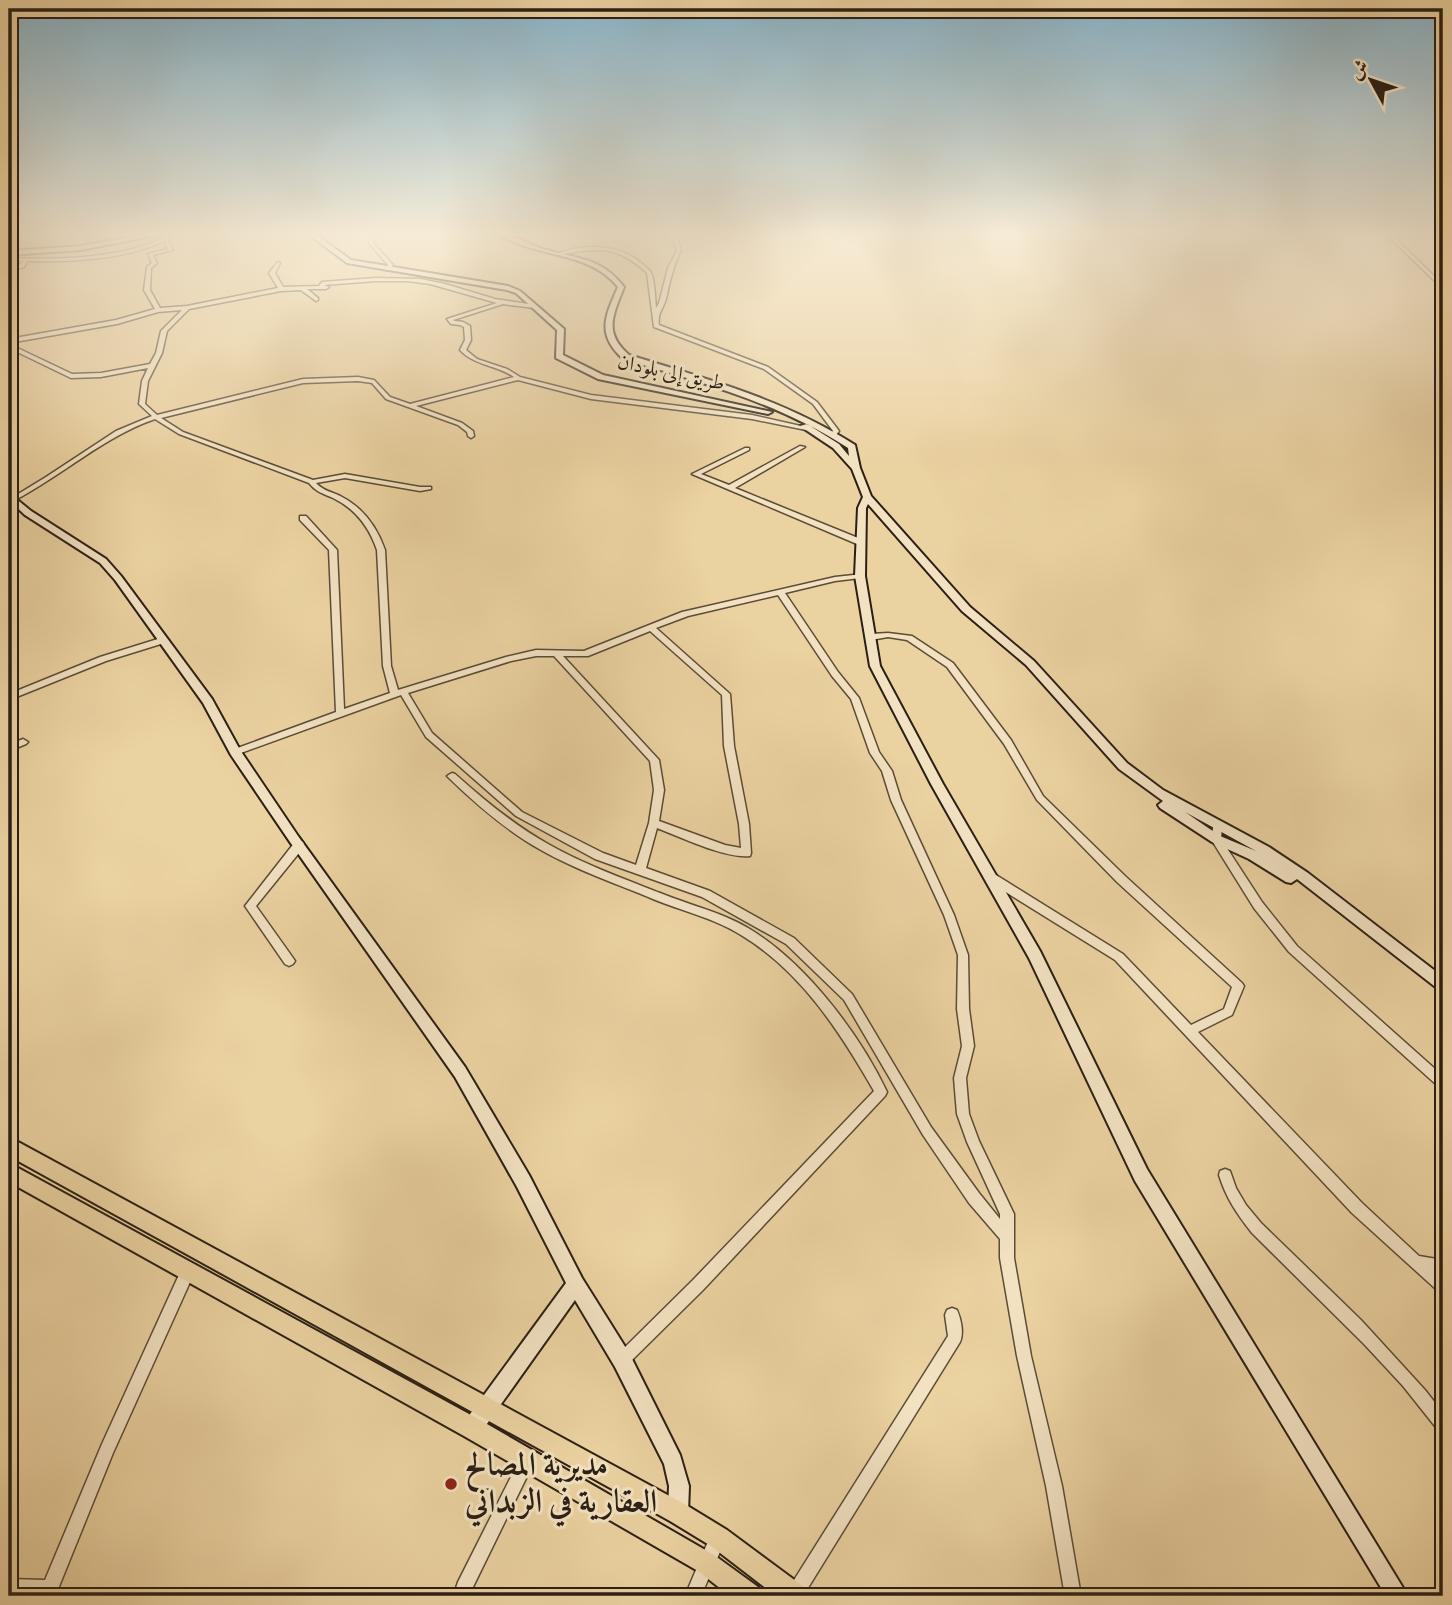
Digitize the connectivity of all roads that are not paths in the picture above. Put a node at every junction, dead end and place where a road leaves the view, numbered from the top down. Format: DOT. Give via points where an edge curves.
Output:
graph roads {
  1 [pos="187,309"];
  2 [pos="483,309"];
  3 [pos="537,309"];
  4 [pos="614,309"];
  5 [pos="655,309"];
  6 [pos="659,309"];
  7 [pos="158,310"];
  8 [pos="656,314"];
  9 [pos="9,341"];
  10 [pos="9,346"];
  11 [pos="152,365"];
  12 [pos="519,378"];
  13 [pos="410,406"];
  14 [pos="156,417"];
  15 [pos="811,429"];
  16 [pos="834,434"];
  17 [pos="471,436"];
  18 [pos="802,447"];
  19 [pos="747,449"];
  20 [pos="856,468"];
  21 [pos="312,482"];
  22 [pos="731,487"];
  23 [pos="429,488"];
  24 [pos="867,497"];
  25 [pos="12,501"];
  26 [pos="303,518"];
  27 [pos="860,542"];
  28 [pos="860,576"];
  29 [pos="781,593"];
  30 [pos="651,628"];
  31 [pos="871,637"];
  32 [pos="161,641"];
  33 [pos="558,656"];
  34 [pos="399,692"];
  35 [pos="9,697"];
  36 [pos="340,714"];
  37 [pos="23,742"];
  38 [pos="9,748"];
  39 [pos="234,752"];
  40 [pos="452,776"];
  41 [pos="654,823"];
  42 [pos="299,845"];
  43 [pos="1236,848"];
  44 [pos="640,870"];
  45 [pos="992,878"];
  46 [pos="289,961"];
  47 [pos="1443,985"];
  48 [pos="1189,1031"];
  49 [pos="1443,1083"];
  50 [pos="9,1146"];
  51 [pos="9,1172"];
  52 [pos="1224,1175"];
  53 [pos="1008,1239"];
  54 [pos="1416,1262"];
  55 [pos="1443,1267"];
  56 [pos="188,1271"];
  57 [pos="576,1284"];
  58 [pos="1443,1286"];
  59 [pos="952,1315"];
  60 [pos="622,1360"];
  61 [pos="485,1408"];
  62 [pos="1443,1425"];
  63 [pos="472,1428"];
  64 [pos="527,1460"];
  65 [pos="678,1513"];
  66 [pos="719,1538"];
  67 [pos="706,1563"];
  68 [pos="9,1587"];
  69 [pos="466,1596"];
  70 [pos="693,1596"];
  71 [pos="749,1596"];
  72 [pos="794,1596"];
  73 [pos="1073,1596"];
  74 [pos="1398,1596"];
  1 -- 7 [label="street"];
  1 -- 11 [label="street" via="164,331"];
  2 -- 12 [label="street" via="450,319 467,326 463,350"];
  3 -- 15 [label="main road, طريق إلى بلودان" via="561,329 559,356 580,368 762,410"];
  4 -- 16 [label="main road" via="609,339 626,357 770,404"];
  5 -- 8 [label="street"];
  6 -- 8 [label="street"];
  7 -- 9 [label="street" via="117,323"];
  8 -- 16 [label="street" via="656,326 766,368 814,402"];
  10 -- 11 [label="street" via="71,376"];
  11 -- 14 [label="street" via="142,404"];
  12 -- 13 [label="street"];
  12 -- 15 [label="street" via="591,397"];
  13 -- 14 [label="street" via="388,398 374,382 331,379 293,382"];
  13 -- 17 [label="street" via="460,424"];
  14 -- 21 [label="street" via="181,433"];
  14 -- 25 [label="street" via="102,442"];
  15 -- 20 [label="main road, طريق إلى بلودان" via="836,446"];
  16 -- 20 [label="main road" via="852,447"];
  18 -- 22 [label="street"];
  19 -- 22 [label="street" via="695,474"];
  20 -- 24 [label="main road"];
  21 -- 23 [label="street" via="345,476"];
  21 -- 34 [label="street" via="355,509 376,532 381,550 387,666"];
  22 -- 27 [label="street"];
  24 -- 27 [label="main road"];
  24 -- 43 [label="main road" via="966,609 1030,663 1100,753 1119,771"];
  25 -- 32 [label="main road" via="103,561"];
  26 -- 36 [label="street" via="333,550"];
  27 -- 28 [label="main road"];
  28 -- 29 [label="street"];
  28 -- 31 [label="main road"];
  29 -- 30 [label="street" via="685,614"];
  29 -- 53 [label="street" via="855,698 949,915 963,955 968,1046 960,1078 963,1114 1007,1214"];
  30 -- 33 [label="street" via="585,654"];
  30 -- 41 [label="street" via="726,694 729,746 746,853"];
  31 -- 45 [label="main road" via="875,666"];
  31 -- 48 [label="street" via="909,638 950,665 1008,742 1040,798 1238,986 1228,1012"];
  32 -- 35 [label="street"];
  32 -- 39 [label="main road" via="208,702"];
  33 -- 34 [label="street" via="536,653 509,659"];
  33 -- 41 [label="street" via="654,760 659,790"];
  34 -- 36 [label="street"];
  34 -- 44 [label="street" via="429,735 519,814 599,856"];
  36 -- 39 [label="street"];
  37 -- 38 [label="street"];
  39 -- 42 [label="main road"];
  40 -- 60 [label="street" via="499,817 558,854 705,912 752,936 800,974 831,1009 881,1092"];
  41 -- 44 [label="street"];
  42 -- 46 [label="street" via="250,906"];
  42 -- 57 [label="main road" via="460,1072"];
  43 -- 47 [label="main road" via="1368,927"];
  43 -- 49 [label="street" via="1258,905 1293,949"];
  44 -- 53 [label="street" via="706,894 790,941 848,996 927,1131"];
  45 -- 48 [label="street" via="1119,957"];
  45 -- 74 [label="main road" via="1035,954 1141,1175"];
  48 -- 54 [label="street" via="1357,1208"];
  50 -- 61 [label="main road"];
  51 -- 56 [label="main road"];
  52 -- 62 [label="street" via="1241,1210 1345,1313"];
  53 -- 73 [label="street" via="1007,1258 1024,1356"];
  54 -- 55 [label="street"];
  54 -- 58 [label="street"];
  56 -- 63 [label="main road"];
  56 -- 68 [label="street" via="50,1588"];
  57 -- 60 [label="main road"];
  57 -- 61 [label="main road"];
  59 -- 72 [label="street" via="955,1337"];
  60 -- 65 [label="main road" via="673,1462 679,1486"];
  61 -- 63 [label="main road"];
  61 -- 65 [label="main road"];
  63 -- 64 [label="main road"];
  64 -- 67 [label="main road"];
  64 -- 69 [label="street" via="464,1588"];
  65 -- 66 [label="main road"];
  66 -- 67 [label="street"];
  66 -- 72 [label="main road"];
  67 -- 70 [label="street"];
  67 -- 71 [label="main road"];
}
